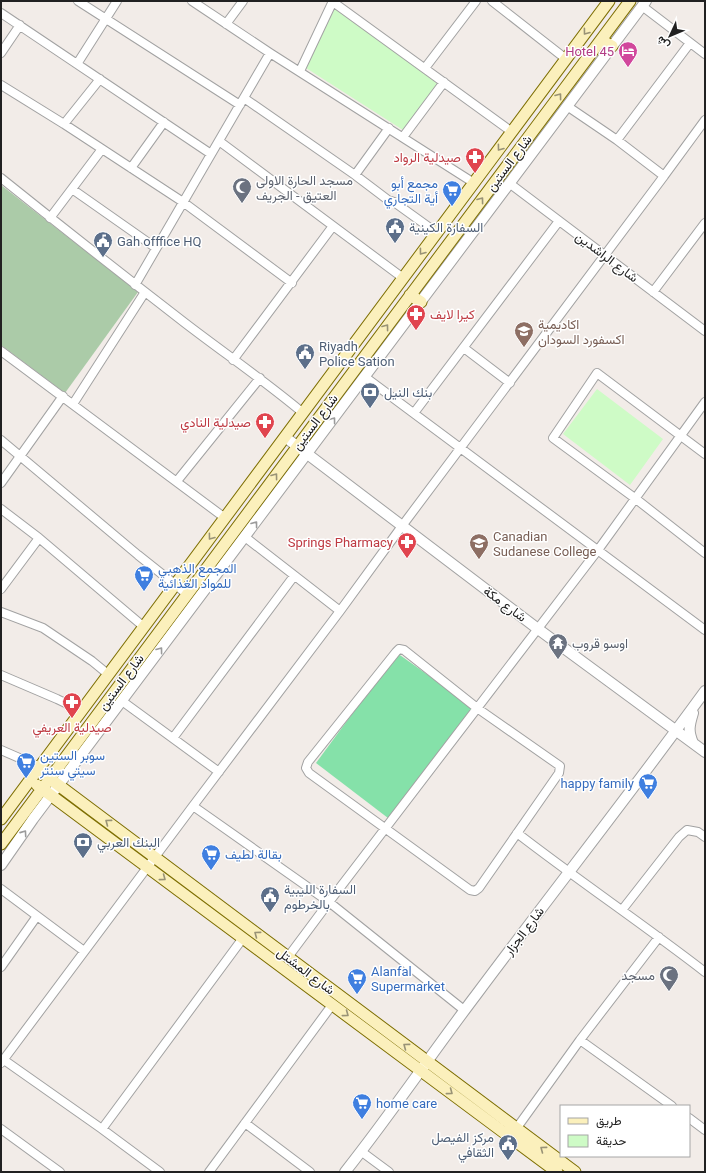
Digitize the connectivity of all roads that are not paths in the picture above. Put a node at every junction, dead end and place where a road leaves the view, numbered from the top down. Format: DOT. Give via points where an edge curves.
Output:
graph roads {
  1 [pos="78,1"];
  2 [pos="117,1"];
  3 [pos="192,1"];
  4 [pos="243,1"];
  5 [pos="476,1"];
  6 [pos="492,1"];
  7 [pos="609,1"];
  8 [pos="630,1"];
  9 [pos="333,2"];
  10 [pos="644,4"];
  11 [pos="1,13"];
  12 [pos="106,19"];
  13 [pos="226,24"];
  14 [pos="20,26"];
  15 [pos="601,40"];
  16 [pos="690,43"];
  17 [pos="612,46"];
  18 [pos="1,53"];
  19 [pos="270,53"];
  20 [pos="705,54"];
  21 [pos="566,59"];
  22 [pos="77,64"];
  23 [pos="425,68"];
  24 [pos="300,71"];
  25 [pos="100,79"];
  26 [pos="444,82"];
  27 [pos="1,85"];
  28 [pos="242,102"];
  29 [pos="567,106"];
  30 [pos="705,120"];
  31 [pos="164,122"];
  32 [pos="64,124"];
  33 [pos="389,128"];
  34 [pos="512,132"];
  35 [pos="403,137"];
  36 [pos="617,140"];
  37 [pos="219,141"];
  38 [pos="102,149"];
  39 [pos="211,154"];
  40 [pos="488,164"];
  41 [pos="131,168"];
  42 [pos="501,173"];
  43 [pos="355,175"];
  44 [pos="664,176"];
  45 [pos="1,178"];
  46 [pos="474,183"];
  47 [pos="509,183"];
  48 [pos="72,189"];
  49 [pos="183,202"];
  50 [pos="50,218"];
  51 [pos="560,221"];
  52 [pos="705,223"];
  53 [pos="333,226"];
  54 [pos="437,233"];
  55 [pos="156,248"];
  56 [pos="605,256"];
  57 [pos="404,278"];
  58 [pos="292,283"];
  59 [pos="135,285"];
  60 [pos="145,292"];
  61 [pos="653,292"];
  62 [pos="410,294"];
  63 [pos="421,302"];
  64 [pos="705,332"];
  65 [pos="464,348"];
  66 [pos="1,351"];
  67 [pos="233,360"];
  68 [pos="364,377"];
  69 [pos="260,378"];
  70 [pos="510,383"];
  71 [pos="63,396"];
  72 [pos="705,402"];
  73 [pos="73,404"];
  74 [pos="303,413"];
  75 [pos="414,413"];
  76 [pos="681,436"];
  77 [pos="285,437"];
  78 [pos="1,440"];
  79 [pos="298,446"];
  80 [pos="461,448"];
  81 [pos="308,453"];
  82 [pos="705,454"];
  83 [pos="20,456"];
  84 [pos="177,481"];
  85 [pos="1,483"];
  86 [pos="636,499"];
  87 [pos="1,509"];
  88 [pos="225,518"];
  89 [pos="402,526"];
  90 [pos="245,537"];
  91 [pos="39,538"];
  92 [pos="598,550"];
  93 [pos="705,553"];
  94 [pos="294,576"];
  95 [pos="175,585"];
  96 [pos="1,589"];
  97 [pos="187,594"];
  98 [pos="161,605"];
  99 [pos="340,611"];
  100 [pos="1,612"];
  101 [pos="172,613"];
  102 [pos="144,627"];
  103 [pos="538,629"];
  104 [pos="705,630"];
  105 [pos="1,675"];
  106 [pos="109,675"];
  107 [pos="705,691"];
  108 [pos="122,701"];
  109 [pos="695,705"];
  110 [pos="477,708"];
  111 [pos="82,711"];
  112 [pos="677,731"];
  113 [pos="173,738"];
  114 [pos="693,743"];
  115 [pos="1,750"];
  116 [pos="705,752"];
  117 [pos="40,767"];
  118 [pos="219,772"];
  119 [pos="49,778"];
  120 [pos="30,779"];
  121 [pos="59,785"];
  122 [pos="42,788"];
  123 [pos="52,795"];
  124 [pos="193,806"];
  125 [pos="1,819"];
  126 [pos="386,828"];
  127 [pos="517,833"];
  128 [pos="705,837"];
  129 [pos="1,844"];
  130 [pos="155,857"];
  131 [pos="1,865"];
  132 [pos="148,867"];
  133 [pos="568,872"];
  134 [pos="1,889"];
  135 [pos="329,902"];
  136 [pos="622,910"];
  137 [pos="37,916"];
  138 [pos="660,937"];
  139 [pos="243,938"];
  140 [pos="84,951"];
  141 [pos="288,957"];
  142 [pos="1,967"];
  143 [pos="705,972"];
  144 [pos="332,1005"];
  145 [pos="464,1010"];
  146 [pos="580,1040"];
  147 [pos="2,1062"];
  148 [pos="424,1067"];
  149 [pos="671,1105"];
  150 [pos="690,1119"];
  151 [pos="245,1123"];
  152 [pos="516,1128"];
  153 [pos="1,1129"];
  154 [pos="102,1129"];
  155 [pos="705,1130"];
  156 [pos="362,1152"];
  157 [pos="60,1172"];
  158 [pos="160,1172"];
  159 [pos="209,1172"];
  160 [pos="310,1172"];
  161 [pos="346,1172"];
  162 [pos="390,1172"];
  163 [pos="557,1172"];
  164 [pos="575,1172"];
  1 -- 12 [label="street"];
  2 -- 12 [label="street"];
  3 -- 13 [label="street"];
  4 -- 13 [label="street"];
  5 -- 23 [label="street"];
  6 -- 21 [label="street"];
  7 -- 21 [label="main road, شارع الستين, one-way"];
  8 -- 15 [label="main road, شارع الستين"];
  9 -- 23 [label="street"];
  9 -- 24 [label="street"];
  10 -- 16 [label="street"];
  10 -- 17 [label="street"];
  11 -- 14 [label="street"];
  12 -- 22 [label="street"];
  12 -- 28 [label="street"];
  13 -- 19 [label="street"];
  14 -- 18 [label="street"];
  14 -- 22 [label="street"];
  15 -- 17 [label="main road"];
  42 -- 15 [label="main road, شارع الستين, one-way"];
  16 -- 20 [label="street"];
  16 -- 36 [label="street"];
  17 -- 29 [label="street"];
  19 -- 24 [label="street"];
  19 -- 28 [label="street"];
  21 -- 34 [label="main road, شارع الستين"];
  22 -- 25 [label="street"];
  23 -- 26 [label="street"];
  24 -- 33 [label="street"];
  25 -- 31 [label="street"];
  25 -- 32 [label="street"];
  26 -- 34 [label="street"];
  26 -- 35 [label="street"];
  27 -- 32 [label="street"];
  28 -- 37 [label="street"];
  28 -- 43 [label="street"];
  29 -- 36 [label="street"];
  29 -- 47 [label="street"];
  30 -- 44 [label="street"];
  31 -- 39 [label="street"];
  31 -- 41 [label="street"];
  32 -- 38 [label="street"];
  33 -- 35 [label="street"];
  33 -- 43 [label="street"];
  34 -- 40 [label="main road, شارع الستين, one-way"];
  35 -- 46 [label="street"];
  36 -- 44 [label="street"];
  37 -- 39 [label="street"];
  37 -- 53 [label="street"];
  38 -- 41 [label="street"];
  38 -- 48 [label="street"];
  39 -- 49 [label="street"];
  40 -- 42 [label="main road"];
  40 -- 46 [label="main road, شارع الستين"];
  41 -- 49 [label="street"];
  62 -- 42 [label="main road, شارع الستين, one-way"];
  43 -- 54 [label="street"];
  44 -- 56 [label="street"];
  45 -- 50 [label="street"];
  46 -- 54 [label="main road, شارع الستين"];
  47 -- 51 [label="street, شارع الراشدين"];
  47 -- 63 [label="street"];
  48 -- 50 [label="street"];
  48 -- 55 [label="street"];
  49 -- 55 [label="street"];
  49 -- 58 [label="street"];
  50 -- 59 [label="street"];
  51 -- 56 [label="street, شارع الراشدين"];
  51 -- 65 [label="street"];
  52 -- 61 [label="street"];
  53 -- 57 [label="street"];
  53 -- 58 [label="street"];
  54 -- 57 [label="main road, شارع الستين, one-way"];
  55 -- 59 [label="street"];
  56 -- 61 [label="street, شارع الراشدين"];
  56 -- 70 [label="street"];
  57 -- 74 [label="main road, شارع الستين"];
  58 -- 67 [label="street"];
  59 -- 60 [label="street"];
  60 -- 67 [label="street"];
  60 -- 73 [label="street"];
  61 -- 64 [label="street, شارع الراشدين"];
  62 -- 63 [label="main road"];
  79 -- 62 [label="main road, شارع الستين, one-way"];
  63 -- 68 [label="street"];
  65 -- 70 [label="street"];
  65 -- 75 [label="street"];
  66 -- 71 [label="street"];
  67 -- 69 [label="street"];
  68 -- 75 [label="street"];
  81 -- 68 [label="street, one-way"];
  69 -- 74 [label="street"];
  69 -- 84 [label="street"];
  70 -- 80 [label="street"];
  71 -- 73 [label="street"];
  71 -- 83 [label="street"];
  72 -- 76 [label="street"];
  73 -- 84 [label="street"];
  74 -- 77 [label="main road, شارع الستين"];
  75 -- 80 [label="street"];
  76 -- 82 [label="street"];
  76 -- 86 [label="street"];
  76 -- 86 [label="street" via="597,373 553,438"];
  77 -- 79 [label="street, شارع مكة"];
  77 -- 88 [label="main road, شارع الستين"];
  78 -- 83 [label="street"];
  79 -- 81 [label="street, شارع مكة"];
  97 -- 79 [label="main road, شارع الستين, one-way"];
  80 -- 89 [label="street"];
  80 -- 92 [label="street"];
  81 -- 89 [label="street, شارع مكة"];
  90 -- 81 [label="street, one-way"];
  83 -- 85 [label="street"];
  83 -- 95 [label="street"];
  84 -- 88 [label="street"];
  86 -- 92 [label="street"];
  86 -- 93 [label="street"];
  87 -- 91 [label="street"];
  88 -- 95 [label="main road, شارع الستين, one-way"];
  89 -- 99 [label="street"];
  89 -- 103 [label="street, شارع مكة"];
  90 -- 94 [label="street"];
  108 -- 90 [label="street, one-way"];
  91 -- 96 [label="street"];
  91 -- 102 [label="street"];
  92 -- 103 [label="street"];
  92 -- 104 [label="street"];
  94 -- 99 [label="street"];
  94 -- 113 [label="street"];
  95 -- 97 [label="street"];
  95 -- 98 [label="main road, شارع الستين"];
  97 -- 101 [label="main road, شارع الستين"];
  98 -- 101 [label="main road"];
  98 -- 102 [label="main road, شارع الستين"];
  99 -- 118 [label="street"];
  100 -- 106 [label="street" via="43,628"];
  101 -- 119 [label="main road, شارع الستين"];
  102 -- 106 [label="main road, شارع الستين"];
  103 -- 110 [label="street"];
  103 -- 112 [label="street, شارع مكة"];
  105 -- 111 [label="street"];
  106 -- 111 [label="main road, شارع الستين"];
  107 -- 109 [label="street, شارع الجزار"];
  108 -- 113 [label="street"];
  108 -- 121 [label="street"];
  109 -- 112 [label="street, شارع الجزار"];
  109 -- 114 [label="street" via="689,728"];
  110 -- 126 [label="street"];
  110 -- 126 [label="street" via="404,650 399,649 308,762 306,768 309,773"];
  110 -- 127 [label="street" via="560,766 559,773"];
  111 -- 117 [label="main road, شارع الستين"];
  112 -- 114 [label="street, شارع مكة"];
  112 -- 133 [label="street, شارع الجزار"];
  113 -- 118 [label="street"];
  114 -- 116 [label="street, شارع مكة"];
  115 -- 117 [label="street"];
  117 -- 119 [label="main road, شارع المشتل"];
  117 -- 120 [label="main road, شارع الستين"];
  118 -- 124 [label="street"];
  119 -- 121 [label="main road, شارع المشتل"];
  119 -- 122 [label="main road, شارع الستين"];
  120 -- 122 [label="main road, شارع المشتل"];
  120 -- 125 [label="main road, شارع الستين"];
  121 -- 123 [label="street"];
  130 -- 121 [label="main road, شارع المشتل, one-way"];
  122 -- 123 [label="main road, شارع المشتل"];
  122 -- 129 [label="main road, شارع الستين"];
  131 -- 123 [label="street, one-way"];
  123 -- 132 [label="main road, شارع المشتل"];
  124 -- 130 [label="street"];
  124 -- 135 [label="street"];
  126 -- 127 [label="street" via="470,890 475,891"];
  126 -- 135 [label="street"];
  127 -- 133 [label="street"];
  128 -- 136 [label="street" via="698,832 687,830 679,837"];
  130 -- 132 [label="street"];
  141 -- 130 [label="main road, شارع المشتل, one-way"];
  132 -- 139 [label="main road, شارع المشتل, one-way"];
  132 -- 140 [label="street"];
  133 -- 136 [label="street"];
  133 -- 145 [label="street, شارع الجزار"];
  134 -- 137 [label="street"];
  135 -- 141 [label="street"];
  135 -- 145 [label="street"];
  136 -- 138 [label="street"];
  137 -- 140 [label="street"];
  137 -- 142 [label="street"];
  138 -- 143 [label="street"];
  138 -- 146 [label="street"];
  139 -- 144 [label="main road, شارع المشتل"];
  139 -- 154 [label="street"];
  140 -- 147 [label="street"];
  148 -- 141 [label="main road, شارع المشتل, one-way"];
  144 -- 148 [label="main road, شارع المشتل, one-way"];
  144 -- 151 [label="street"];
  145 -- 148 [label="street, شارع الجزار"];
  146 -- 149 [label="street"];
  146 -- 152 [label="street"];
  147 -- 154 [label="street"];
  148 -- 152 [label="main road, شارع المشتل"];
  148 -- 156 [label="street, شارع الجزار"];
  148 -- 163 [label="main road, شارع المشتل, one-way"];
  150 -- 155 [label="street"];
  151 -- 159 [label="street"];
  151 -- 160 [label="street"];
  164 -- 152 [label="main road, شارع المشتل, one-way"];
  153 -- 157 [label="street"];
  154 -- 158 [label="street"];
  156 -- 161 [label="street, شارع الجزار"];
  156 -- 162 [label="street"];
}
